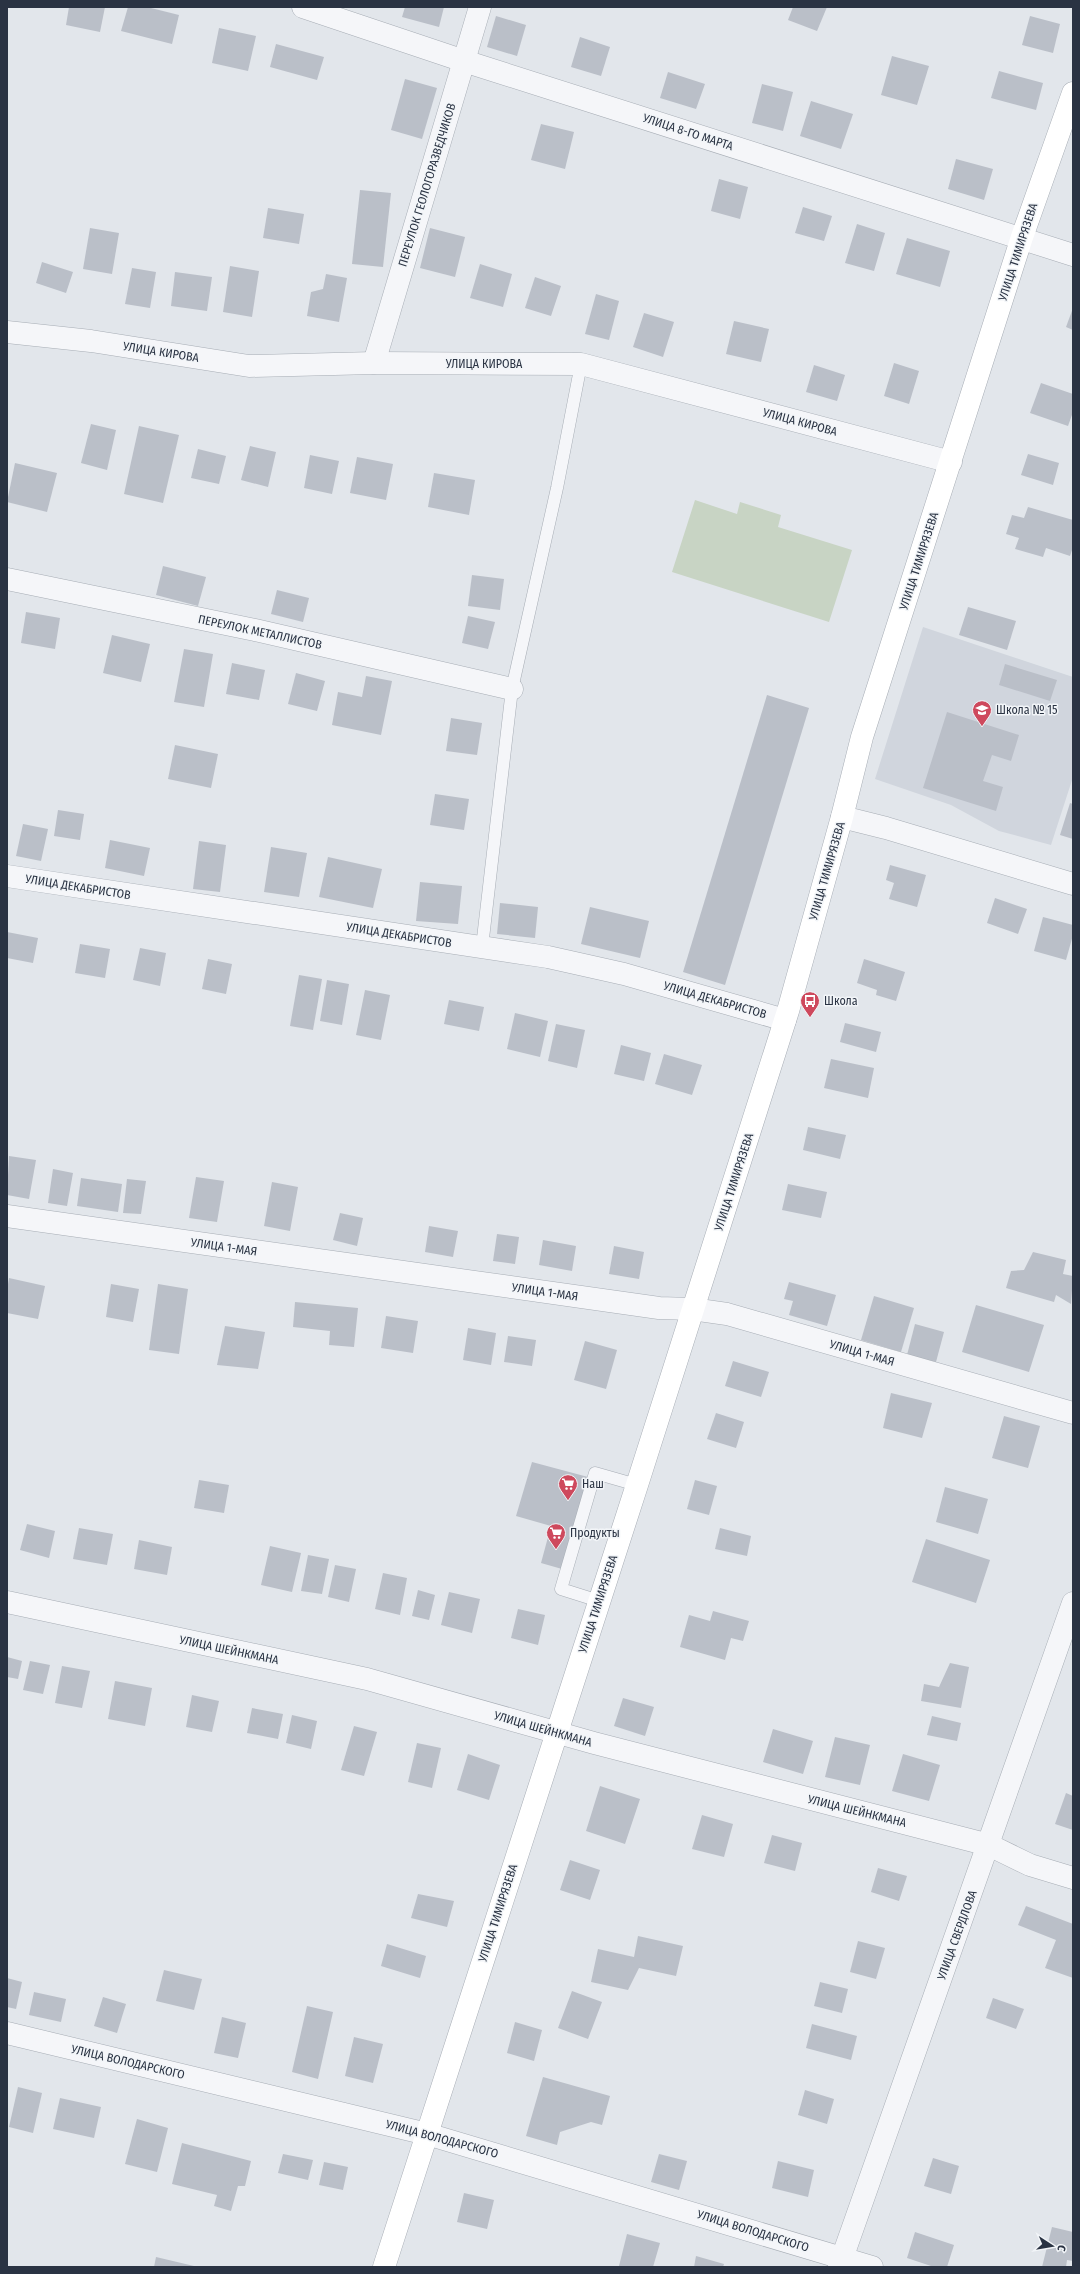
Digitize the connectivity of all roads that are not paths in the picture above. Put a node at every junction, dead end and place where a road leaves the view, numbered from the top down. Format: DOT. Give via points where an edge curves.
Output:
graph roads {
  1 [pos="303,7"];
  2 [pos="480,7"];
  3 [pos="464,61"];
  4 [pos="1073,93"];
  5 [pos="1022,237"];
  6 [pos="1073,255"];
  7 [pos="7,332"];
  8 [pos="374,363"];
  9 [pos="581,364"];
  10 [pos="951,462"];
  11 [pos="7,579"];
  12 [pos="512,689"];
  13 [pos="842,817"];
  14 [pos="7,876"];
  15 [pos="1073,884"];
  16 [pos="482,947"];
  17 [pos="785,1020"];
  18 [pos="7,1216"];
  19 [pos="692,1309"];
  20 [pos="1073,1413"];
  21 [pos="637,1485"];
  22 [pos="599,1601"];
  23 [pos="7,1602"];
  24 [pos="1073,1603"];
  25 [pos="556,1733"];
  26 [pos="989,1845"];
  27 [pos="1073,1878"];
  28 [pos="7,2034"];
  29 [pos="427,2134"];
  30 [pos="841,2263"];
  31 [pos="384,2267"];
  32 [pos="872,2267"];
  1 -- 3 [label="street, УЛИЦА 8-ГО МАРТА"];
  2 -- 3 [label="street, ПЕРЕУЛОК ГЕОЛОГОРАЗВЕДЧИКОВ"];
  3 -- 5 [label="street, УЛИЦА 8-ГО МАРТА"];
  3 -- 8 [label="street, ПЕРЕУЛОК ГЕОЛОГОРАЗВЕДЧИКОВ"];
  4 -- 5 [label="main road, УЛИЦА ТИМИРЯЗЕВА"];
  5 -- 6 [label="street, УЛИЦА 8-ГО МАРТА"];
  5 -- 10 [label="main road, УЛИЦА ТИМИРЯЗЕВА"];
  7 -- 8 [label="street, УЛИЦА КИРОВА" via="91,341 249,366"];
  8 -- 9 [label="street, УЛИЦА КИРОВА"];
  9 -- 10 [label="street, УЛИЦА КИРОВА"];
  9 -- 12 [label="lane" via="557,488"];
  10 -- 13 [label="main road, УЛИЦА ТИМИРЯЗЕВА" via="862,737"];
  11 -- 12 [label="street, ПЕРЕУЛОК МЕТАЛЛИСТОВ" via="254,630"];
  12 -- 16 [label="lane"];
  13 -- 15 [label="street"];
  13 -- 17 [label="main road, УЛИЦА ТИМИРЯЗЕВА"];
  14 -- 16 [label="street, УЛИЦА ДЕКАБРИСТОВ"];
  16 -- 17 [label="street, УЛИЦА ДЕКАБРИСТОВ" via="548,957 624,974"];
  17 -- 19 [label="main road, УЛИЦА ТИМИРЯЗЕВА"];
  18 -- 19 [label="street, УЛИЦА 1-МАЯ" via="658,1308"];
  19 -- 20 [label="street, УЛИЦА 1-МАЯ" via="727,1314"];
  19 -- 21 [label="main road, УЛИЦА ТИМИРЯЗЕВА"];
  21 -- 22 [label="main road, УЛИЦА ТИМИРЯЗЕВА"];
  21 -- 22 [label="lane" via="595,1474 561,1589"];
  22 -- 25 [label="main road, УЛИЦА ТИМИРЯЗЕВА"];
  23 -- 25 [label="street, УЛИЦА ШЕЙНКМАНА" via="367,1679"];
  24 -- 26 [label="street, УЛИЦА СВЕРДЛОВА"];
  25 -- 26 [label="street, УЛИЦА ШЕЙНКМАНА"];
  25 -- 29 [label="main road, УЛИЦА ТИМИРЯЗЕВА"];
  26 -- 27 [label="street, УЛИЦА ШЕЙНКМАНА" via="1030,1865"];
  26 -- 30 [label="street, УЛИЦА СВЕРДЛОВА"];
  28 -- 29 [label="street, УЛИЦА ВОЛОДАРСКОГО"];
  29 -- 30 [label="street, УЛИЦА ВОЛОДАРСКОГО"];
  29 -- 31 [label="main road, УЛИЦА ТИМИРЯЗЕВА"];
  30 -- 32 [label="street, УЛИЦА ВОЛОДАРСКОГО"];
}
